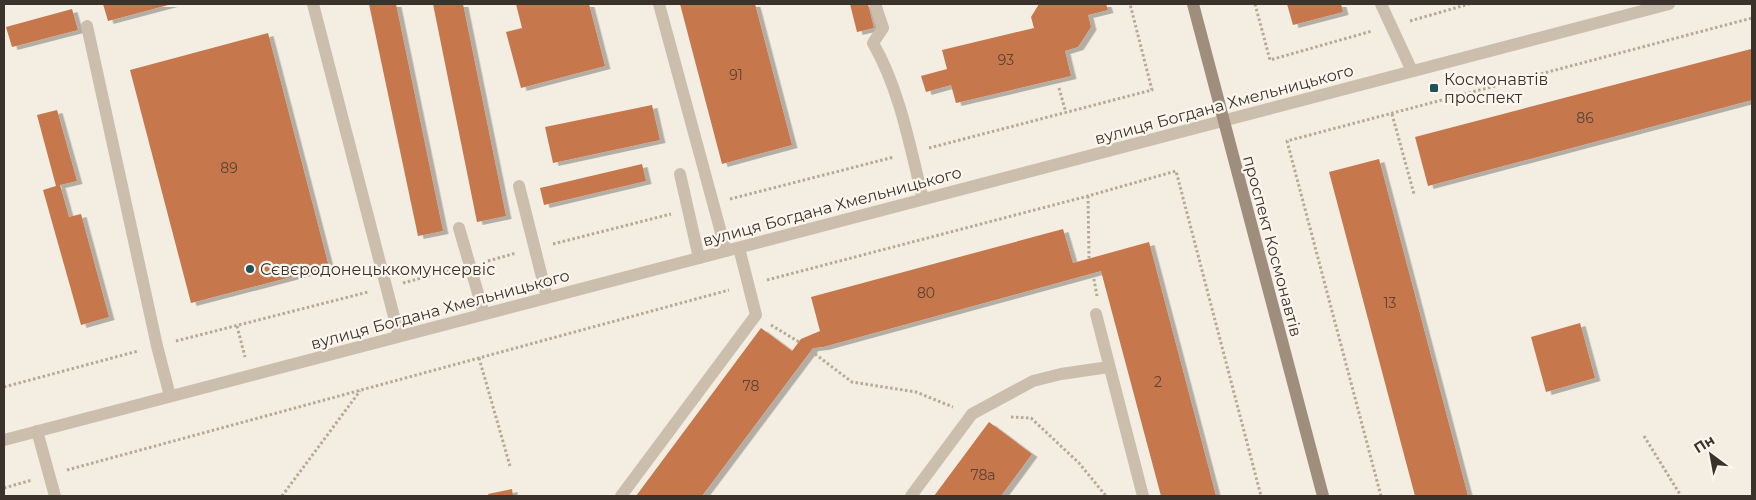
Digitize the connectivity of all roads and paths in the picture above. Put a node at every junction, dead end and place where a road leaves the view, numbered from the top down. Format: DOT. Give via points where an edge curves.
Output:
graph roads {
  1 [pos="313,4"];
  2 [pos="659,4"];
  3 [pos="875,4"];
  4 [pos="1130,4"];
  5 [pos="1193,4"];
  6 [pos="1254,4"];
  7 [pos="1381,4"];
  8 [pos="1468,4"];
  9 [pos="1668,4"];
  10 [pos="1752,18"];
  11 [pos="87,26"];
  12 [pos="1391,26"];
  13 [pos="1412,71"];
  14 [pos="1059,88"];
  15 [pos="1066,113"];
  16 [pos="1392,114"];
  17 [pos="1223,121"];
  18 [pos="911,153"];
  19 [pos="680,174"];
  20 [pos="519,186"];
  21 [pos="1414,194"];
  22 [pos="1088,196"];
  23 [pos="923,199"];
  24 [pos="714,203"];
  25 [pos="688,210"];
  26 [pos="459,228"];
  27 [pos="535,248"];
  28 [pos="739,248"];
  29 [pos="726,251"];
  30 [pos="699,258"];
  31 [pos="1089,258"];
  32 [pos="470,265"];
  33 [pos="1093,274"];
  34 [pos="748,284"];
  35 [pos="385,287"];
  36 [pos="1097,291"];
  37 [pos="547,297"];
  38 [pos="484,314"];
  39 [pos="1096,314"];
  40 [pos="756,315"];
  41 [pos="237,326"];
  42 [pos="399,336"];
  43 [pos="799,342"];
  44 [pos="157,346"];
  45 [pos="478,358"];
  46 [pos="1109,366"];
  47 [pos="249,376"];
  48 [pos="4,387"];
  49 [pos="360,390"];
  50 [pos="170,396"];
  51 [pos="37,431"];
  52 [pos="1644,436"];
  53 [pos="4,440"];
  54 [pos="510,466"];
  55 [pos="49,475"];
  56 [pos="4,488"];
  57 [pos="55,496"];
  58 [pos="282,496"];
  59 [pos="621,496"];
  60 [pos="911,496"];
  61 [pos="1142,496"];
  62 [pos="1261,496"];
  63 [pos="1323,496"];
  64 [pos="1381,496"];
  65 [pos="1681,496"];
  1 -- 35 [label="street"];
  2 -- 24 [label="street"];
  3 -- 18 [label="street" via="883,28 873,43 883,60"];
  4 -- 15 [label="path" via="1152,90"];
  5 -- 17 [label="main road, проспект Космонавтів"];
  6 -- 12 [label="path" via="1270,60"];
  7 -- 12 [label="street"];
  8 -- 12 [label="path"];
  9 -- 13 [label="street, вулиця Богдана Хмельницького"];
  10 -- 16 [label="path"];
  11 -- 44 [label="street"];
  12 -- 13 [label="street"];
  13 -- 17 [label="street, вулиця Богдана Хмельницького"];
  14 -- 15 [label="path"];
  15 -- 18 [label="path"];
  16 -- 21 [label="path"];
  16 -- 64 [label="path" via="1287,141"];
  17 -- 23 [label="street, вулиця Богдана Хмельницького"];
  17 -- 63 [label="main road, проспект Космонавтів"];
  18 -- 23 [label="street"];
  18 -- 24 [label="path"];
  19 -- 25 [label="street"];
  20 -- 27 [label="street"];
  22 -- 31 [label="path"];
  22 -- 34 [label="path"];
  22 -- 62 [label="path" via="1176,171"];
  23 -- 28 [label="street, вулиця Богдана Хмельницького"];
  24 -- 29 [label="street"];
  25 -- 27 [label="path"];
  25 -- 30 [label="street"];
  26 -- 32 [label="street"];
  27 -- 32 [label="path"];
  27 -- 37 [label="street"];
  28 -- 29 [label="street, вулиця Богдана Хмельницького"];
  28 -- 34 [label="street"];
  29 -- 30 [label="street, вулиця Богдана Хмельницького"];
  30 -- 37 [label="street, вулиця Богдана Хмельницького"];
  32 -- 35 [label="path"];
  32 -- 38 [label="street"];
  33 -- 36 [label="path"];
  34 -- 40 [label="street"];
  34 -- 45 [label="path"];
  35 -- 41 [label="path"];
  35 -- 42 [label="street"];
  37 -- 38 [label="street, вулиця Богдана Хмельницького"];
  38 -- 42 [label="street, вулиця Богдана Хмельницького"];
  39 -- 46 [label="street"];
  40 -- 43 [label="path"];
  40 -- 59 [label="street"];
  41 -- 44 [label="path"];
  41 -- 47 [label="path"];
  42 -- 47 [label="street, вулиця Богдана Хмельницького"];
  44 -- 48 [label="path"];
  44 -- 50 [label="street"];
  45 -- 49 [label="path"];
  45 -- 54 [label="path"];
  46 -- 60 [label="street" via="1033,381 972,414"];
  46 -- 61 [label="street"];
  47 -- 50 [label="street, вулиця Богдана Хмельницького"];
  49 -- 55 [label="path"];
  49 -- 58 [label="path"];
  50 -- 51 [label="street, вулиця Богдана Хмельницького"];
  51 -- 53 [label="street, вулиця Богдана Хмельницького"];
  51 -- 55 [label="street"];
  52 -- 65 [label="path"];
  55 -- 56 [label="path"];
  55 -- 57 [label="street"];
}
